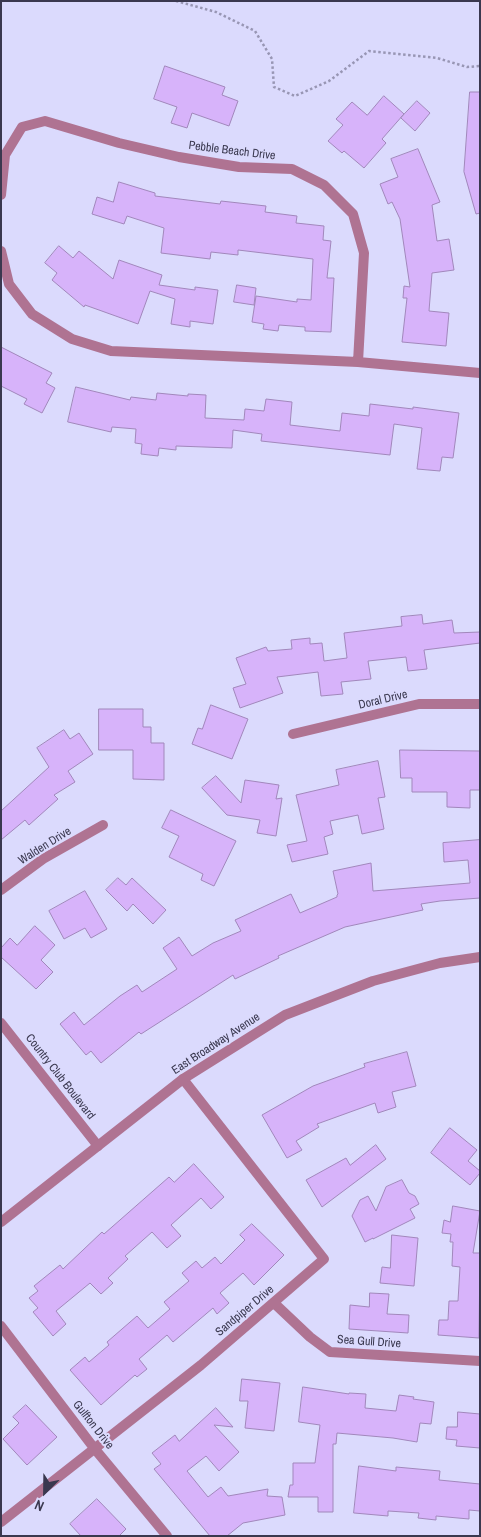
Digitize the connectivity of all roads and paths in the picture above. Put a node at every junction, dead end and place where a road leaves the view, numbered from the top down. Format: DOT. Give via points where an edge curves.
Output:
graph roads {
  1 [pos="176,1"];
  2 [pos="480,66"];
  3 [pos="1,195"];
  4 [pos="1,251"];
  5 [pos="358,362"];
  6 [pos="480,373"];
  7 [pos="480,704"];
  8 [pos="293,734"];
  9 [pos="103,825"];
  10 [pos="1,890"];
  11 [pos="480,956"];
  12 [pos="1,1023"];
  13 [pos="183,1079"];
  14 [pos="98,1146"];
  15 [pos="1,1222"];
  16 [pos="274,1303"];
  17 [pos="1,1326"];
  18 [pos="480,1361"];
  19 [pos="94,1448"];
  20 [pos="1,1522"];
  21 [pos="167,1536"];
  1 -- 2 [label="path" via="216,12 255,31 272,58 274,87 295,96 329,81 369,52 437,58 467,67"];
  3 -- 5 [label="street, Pebble Beach Drive" via="5,155 22,128 45,121 119,144 179,157 239,166 292,169 324,185 353,214 364,253"];
  4 -- 5 [label="street" via="9,284 32,314 72,339 111,351"];
  5 -- 6 [label="street"];
  7 -- 8 [label="street, Doral Drive" via="419,704"];
  9 -- 10 [label="street, Walden Drive" via="43,859"];
  11 -- 13 [label="street, East Broadway Avenue" via="373,981 284,1015"];
  12 -- 14 [label="street, Country Club Boulevard"];
  13 -- 14 [label="street, East Broadway Avenue"];
  13 -- 16 [label="street, Sandpiper Drive" via="324,1259"];
  14 -- 15 [label="street, East Broadway Avenue"];
  16 -- 18 [label="street, Sea Gull Drive" via="330,1352"];
  16 -- 19 [label="street, Sandpiper Drive"];
  17 -- 19 [label="street, Gulfton Drive"];
  19 -- 20 [label="street, Sandpiper Drive"];
  19 -- 21 [label="street, Gulfton Drive"];
}
